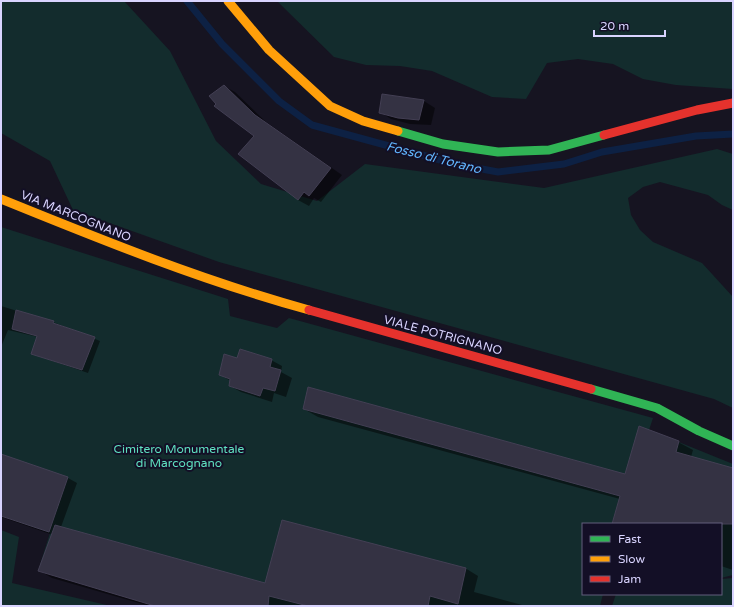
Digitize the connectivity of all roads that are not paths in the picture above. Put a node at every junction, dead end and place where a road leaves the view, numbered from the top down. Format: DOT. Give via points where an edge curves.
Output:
graph roads {
  1 [pos="228,1"];
  2 [pos="733,103"];
  3 [pos="1,199"];
  4 [pos="142,256"];
  5 [pos="733,446"];
  1 -- 2 [label="street" via="269,50 330,106 363,121 442,144 498,152 550,150 697,110"];
  3 -- 4 [label="street, VIA MARCOGNANO"];
  4 -- 5 [label="street, VIALE POTRIGNANO" via="257,296 657,408"];
}
